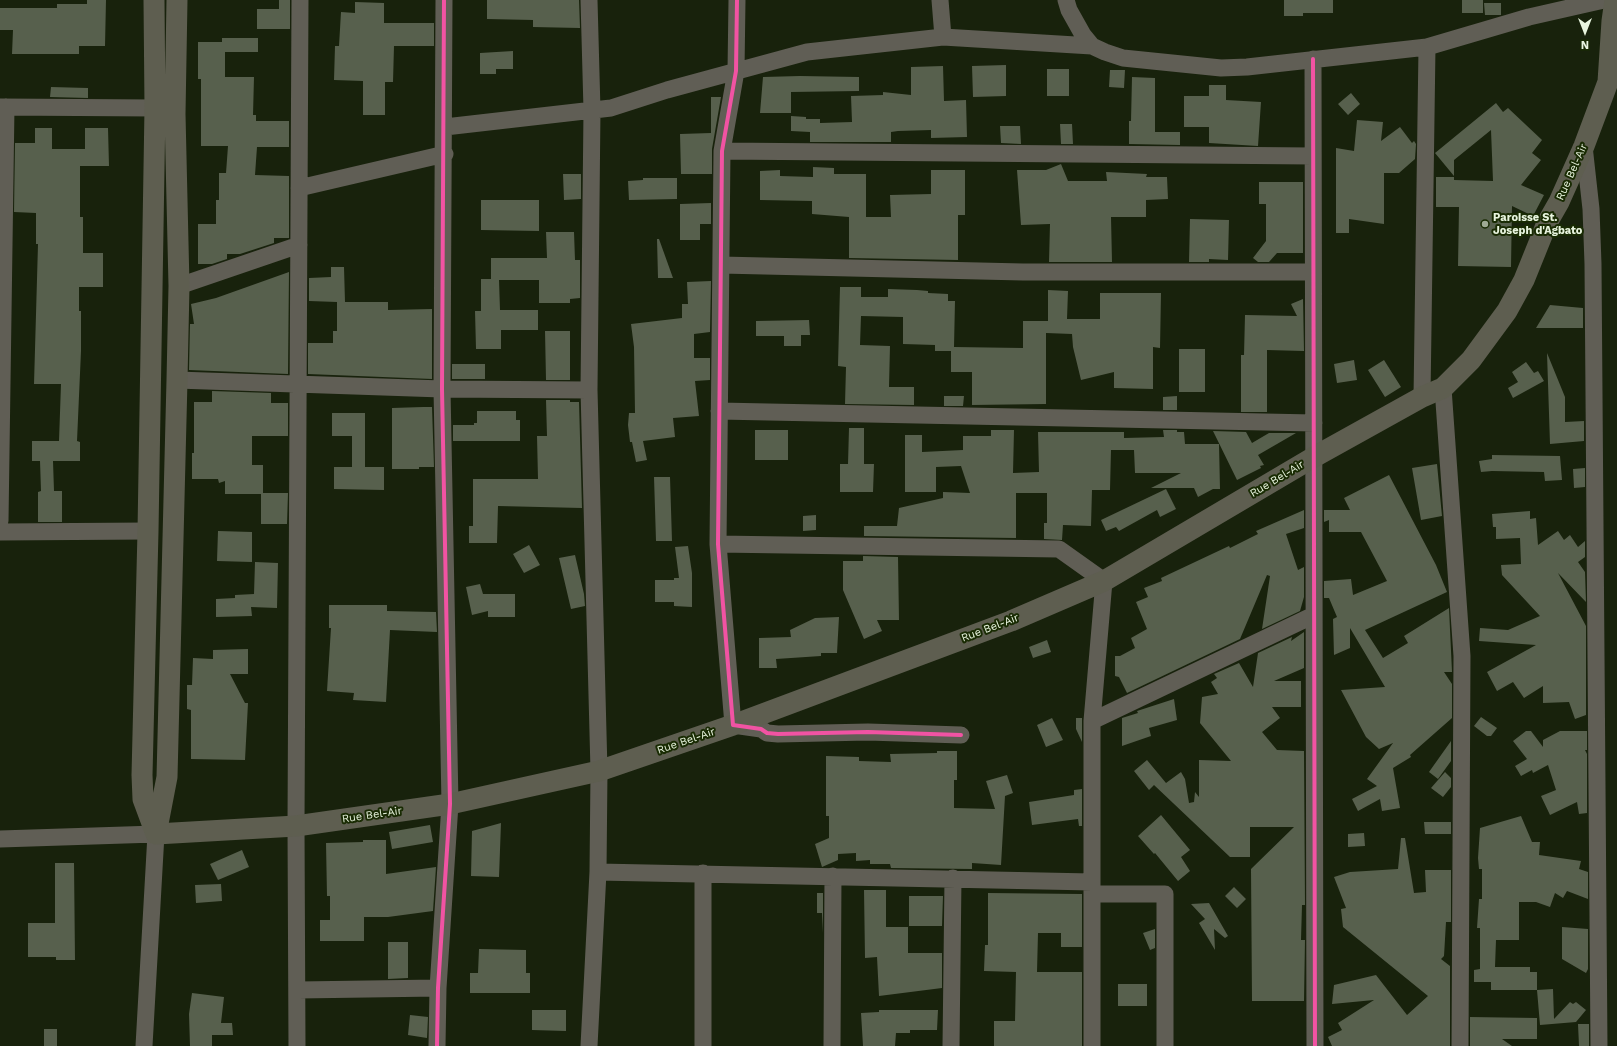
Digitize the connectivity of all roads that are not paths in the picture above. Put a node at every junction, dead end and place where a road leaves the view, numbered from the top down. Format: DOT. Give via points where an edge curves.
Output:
graph roads {
  1 [pos="154,0"];
  2 [pos="176,0"];
  3 [pos="300,0"];
  4 [pos="444,0"];
  5 [pos="589,0"];
  6 [pos="737,0"];
  7 [pos="940,0"];
  8 [pos="1066,0"];
  9 [pos="1604,0"];
  10 [pos="1615,0"];
  11 [pos="943,37"];
  12 [pos="1092,46"];
  13 [pos="1427,47"];
  14 [pos="1313,59"];
  15 [pos="736,71"];
  16 [pos="1612,75"];
  17 [pos="3,106"];
  18 [pos="155,108"];
  19 [pos="592,110"];
  20 [pos="445,127"];
  21 [pos="1584,146"];
  22 [pos="722,151"];
  23 [pos="445,154"];
  24 [pos="1313,156"];
  25 [pos="299,188"];
  26 [pos="299,245"];
  27 [pos="721,265"];
  28 [pos="1312,272"];
  29 [pos="179,286"];
  30 [pos="177,380"];
  31 [pos="298,385"];
  32 [pos="1443,388"];
  33 [pos="442,389"];
  34 [pos="589,390"];
  35 [pos="1422,397"];
  36 [pos="719,411"];
  37 [pos="1314,423"];
  38 [pos="1314,457"];
  39 [pos="0,521"];
  40 [pos="148,531"];
  41 [pos="0,532"];
  42 [pos="718,544"];
  43 [pos="1104,581"];
  44 [pos="1314,615"];
  45 [pos="1092,721"];
  46 [pos="733,725"];
  47 [pos="961,735"];
  48 [pos="600,771"];
  49 [pos="450,804"];
  50 [pos="296,826"];
  51 [pos="156,834"];
  52 [pos="0,839"];
  53 [pos="598,872"];
  54 [pos="703,873"];
  55 [pos="832,876"];
  56 [pos="953,878"];
  57 [pos="1092,888"];
  58 [pos="438,988"];
  59 [pos="298,990"];
  60 [pos="144,1046"];
  61 [pos="297,1046"];
  62 [pos="437,1046"];
  63 [pos="589,1046"];
  64 [pos="703,1046"];
  65 [pos="832,1046"];
  66 [pos="951,1046"];
  67 [pos="1092,1046"];
  68 [pos="1165,1046"];
  69 [pos="1315,1046"];
  70 [pos="1460,1046"];
  71 [pos="1599,1046"];
  1 -- 18 [label="main road"];
  2 -- 29 [label="main road" via="175,114"];
  3 -- 25 [label="street"];
  4 -- 20 [label="street"];
  5 -- 19 [label="street"];
  6 -- 15 [label="street"];
  7 -- 11 [label="street"];
  8 -- 12 [label="street" via="1083,36"];
  9 -- 13 [label="street" via="1529,17"];
  10 -- 16 [label="main road, Rue Bel-Air" via="1612,21"];
  11 -- 12 [label="street"];
  11 -- 15 [label="street" via="807,52"];
  12 -- 14 [label="street" via="1123,58 1221,68"];
  13 -- 14 [label="street"];
  13 -- 35 [label="street"];
  14 -- 24 [label="street"];
  15 -- 19 [label="street" via="611,108"];
  15 -- 22 [label="street"];
  16 -- 21 [label="main road, Rue Bel-Air"];
  17 -- 18 [label="street"];
  17 -- 39 [label="street"];
  18 -- 40 [label="main road"];
  19 -- 20 [label="street"];
  19 -- 34 [label="street"];
  20 -- 23 [label="street"];
  21 -- 32 [label="main road, Rue Bel-Air" via="1547,223 1524,280 1507,311 1471,360"];
  21 -- 71 [label="street" via="1591,209 1593,264"];
  22 -- 24 [label="street"];
  22 -- 27 [label="street"];
  23 -- 25 [label="street"];
  23 -- 33 [label="street"];
  24 -- 28 [label="street"];
  25 -- 26 [label="street"];
  26 -- 29 [label="street"];
  26 -- 31 [label="street"];
  27 -- 28 [label="street" via="1023,272"];
  27 -- 36 [label="street"];
  28 -- 37 [label="street"];
  29 -- 30 [label="main road"];
  30 -- 31 [label="street"];
  30 -- 51 [label="main road" via="167,778"];
  31 -- 33 [label="street"];
  31 -- 50 [label="street"];
  32 -- 35 [label="main road, Rue Bel-Air"];
  32 -- 70 [label="street" via="1462,656"];
  33 -- 34 [label="street"];
  33 -- 49 [label="street"];
  34 -- 48 [label="street"];
  35 -- 38 [label="main road, Rue Bel-Air"];
  36 -- 37 [label="street"];
  36 -- 42 [label="street"];
  37 -- 38 [label="street"];
  38 -- 43 [label="main road, Rue Bel-Air"];
  38 -- 44 [label="street"];
  40 -- 41 [label="street"];
  40 -- 51 [label="main road" via="142,775 143,799"];
  42 -- 43 [label="street" via="1060,549"];
  42 -- 46 [label="street"];
  43 -- 45 [label="street"];
  43 -- 46 [label="main road, Rue Bel-Air" via="1011,621"];
  44 -- 45 [label="street"];
  44 -- 69 [label="street"];
  45 -- 57 [label="street"];
  46 -- 47 [label="street" via="778,734 868,732"];
  46 -- 48 [label="main road, Rue Bel-Air"];
  48 -- 49 [label="main road, Rue Bel-Air"];
  48 -- 53 [label="street"];
  49 -- 50 [label="main road, Rue Bel-Air"];
  49 -- 58 [label="street"];
  50 -- 51 [label="main road, Rue Bel-Air"];
  50 -- 59 [label="street"];
  51 -- 52 [label="street"];
  51 -- 60 [label="street"];
  53 -- 54 [label="street"];
  53 -- 63 [label="street"];
  54 -- 55 [label="street"];
  54 -- 64 [label="street"];
  55 -- 56 [label="street"];
  55 -- 65 [label="street"];
  56 -- 57 [label="street"];
  56 -- 66 [label="street"];
  57 -- 67 [label="street"];
  57 -- 68 [label="street" via="1165,894"];
  58 -- 59 [label="street"];
  58 -- 62 [label="street"];
  59 -- 61 [label="street"];
}
